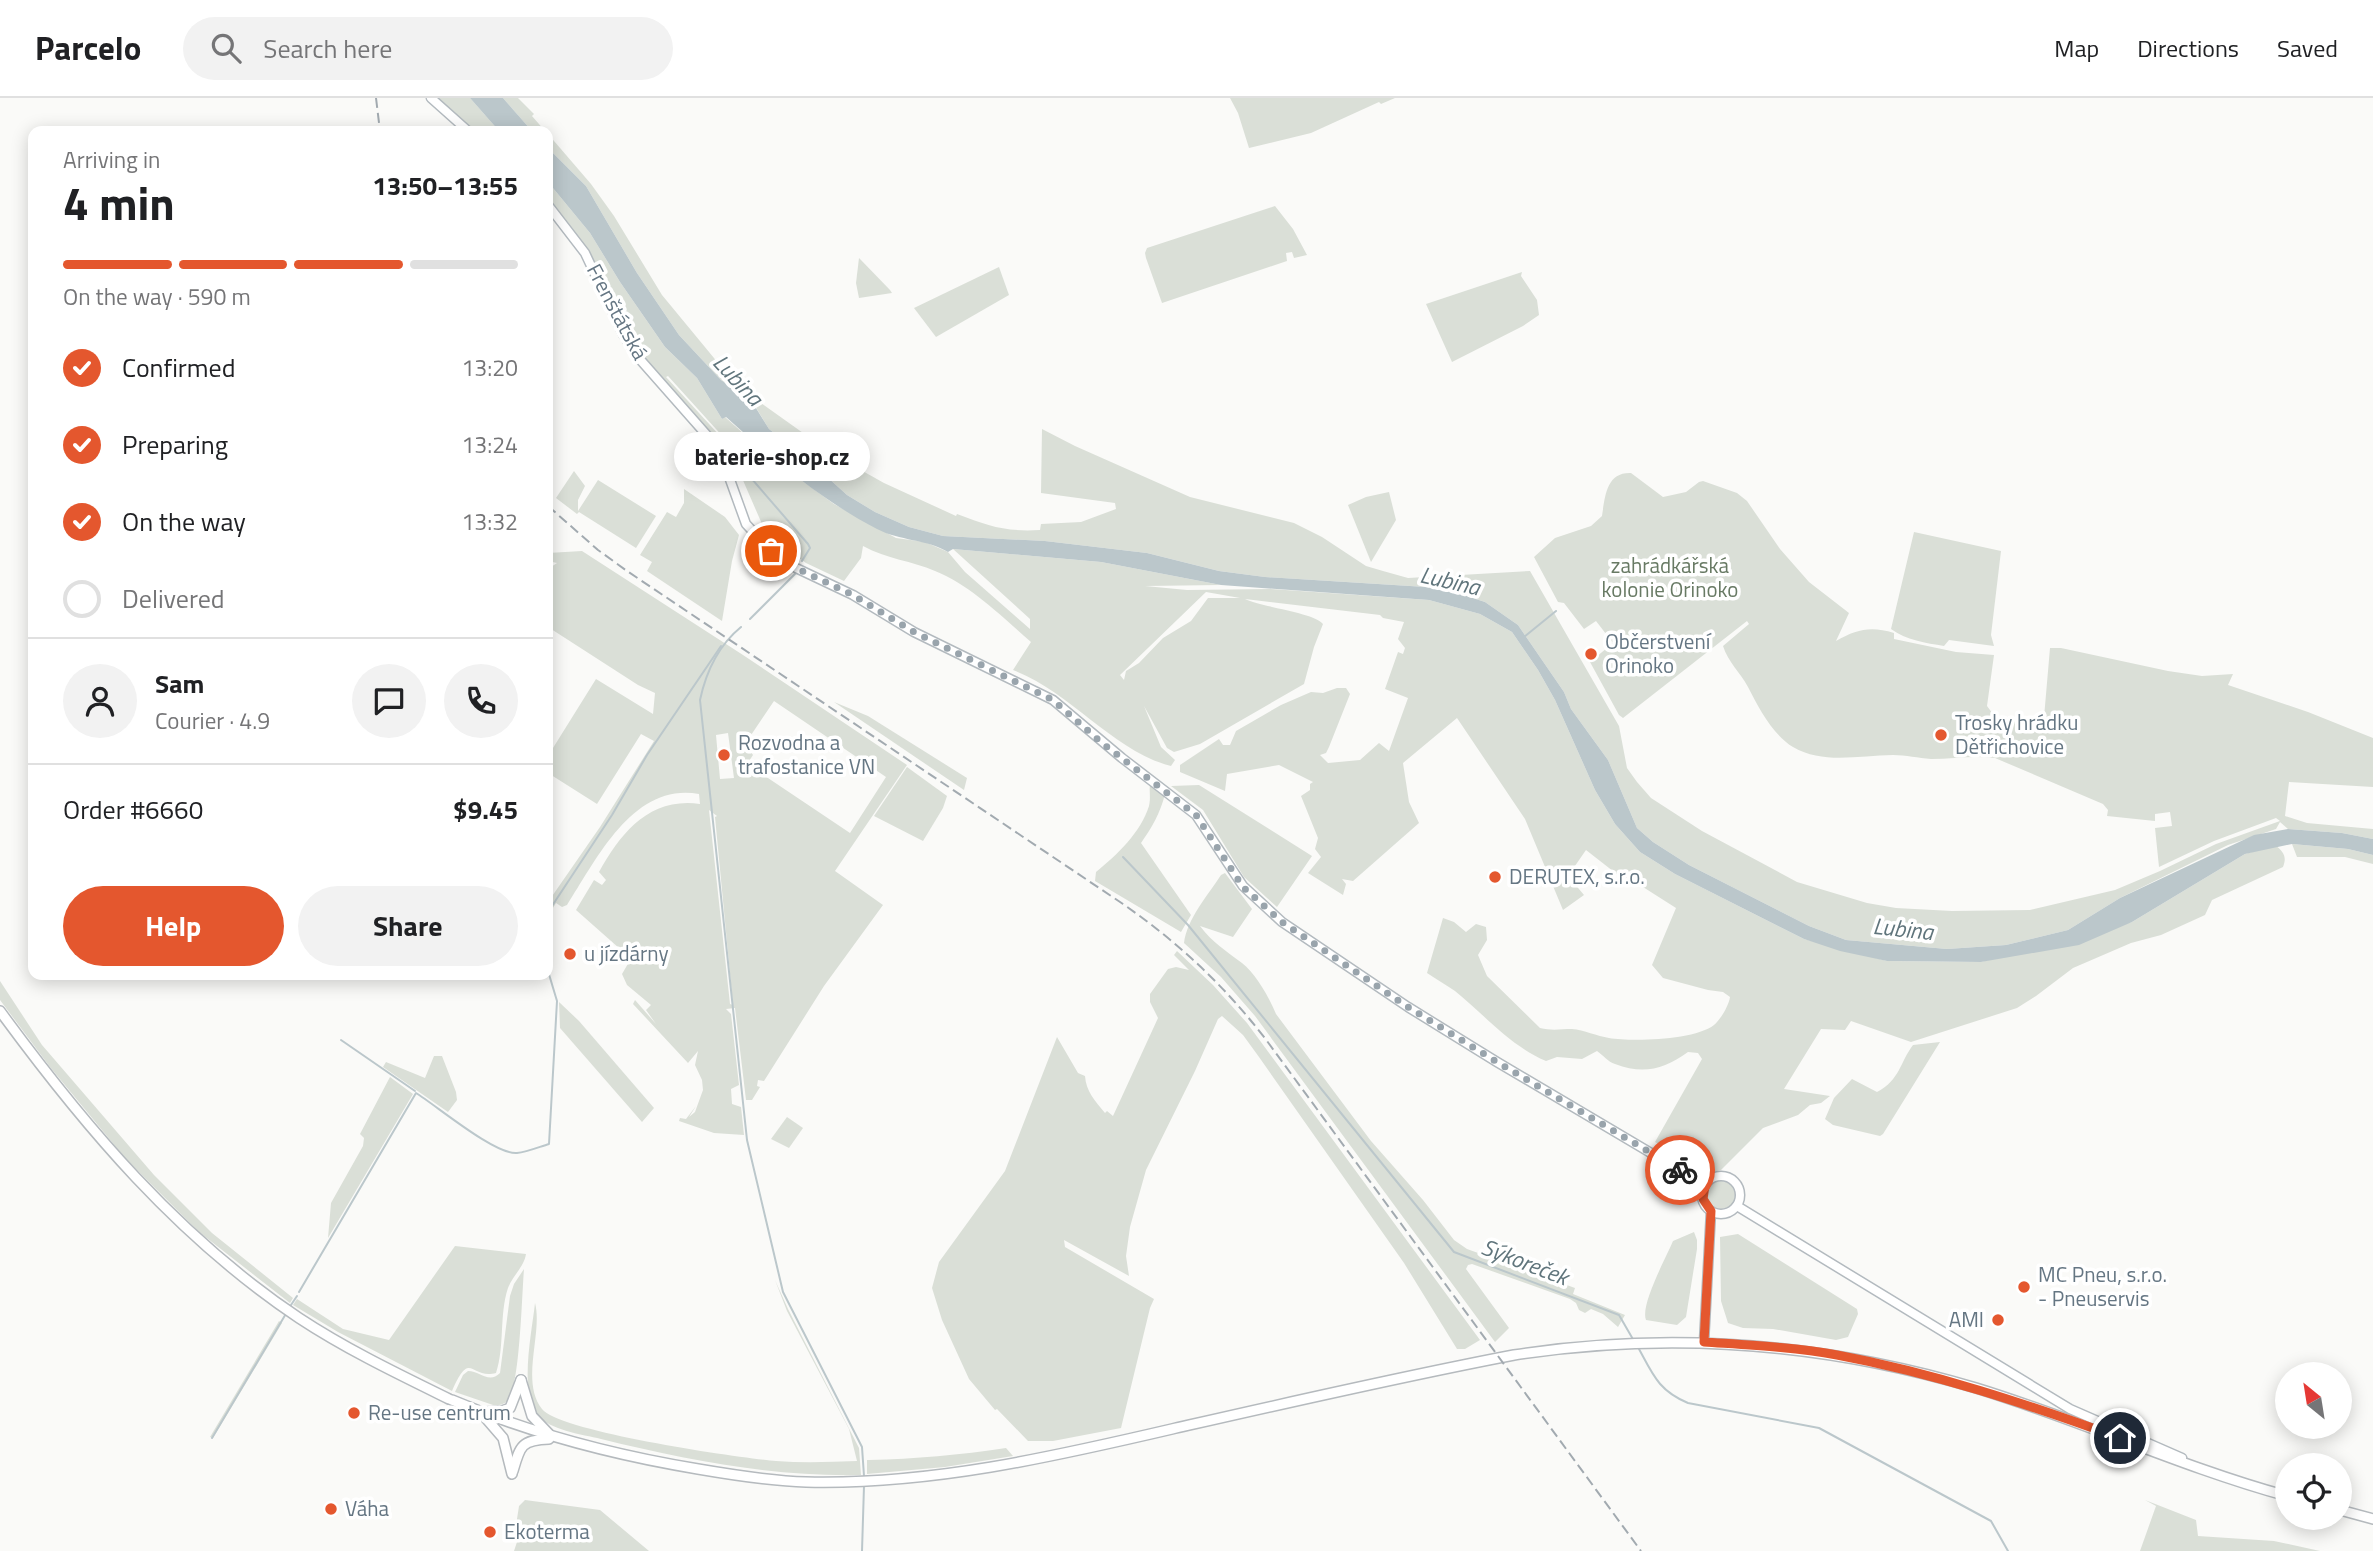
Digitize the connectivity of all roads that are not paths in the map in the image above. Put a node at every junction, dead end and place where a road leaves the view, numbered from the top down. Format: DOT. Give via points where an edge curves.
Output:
graph roads {
  1 [pos="431,98"];
  2 [pos="462,126"];
  3 [pos="553,211"];
  4 [pos="0,1011"];
  5 [pos="1705,1185"];
  6 [pos="1737,1206"];
  7 [pos="1711,1211"];
  8 [pos="1704,1342"];
  9 [pos="481,1412"];
  10 [pos="554,1438"];
  11 [pos="2224,1476"];
  12 [pos="2275,1492"];
  13 [pos="2352,1513"];
  14 [pos="2373,1519"];
  1 -- 2 [label="main road"];
  3 -- 5 [label="main road, Frenštátská" via="585,253 637,356 719,449 746,524 761,541 798,570 1041,693 1196,815 1243,887 1282,922 1485,1055"];
  4 -- 9 [label="main road" via="114,1155 225,1262 320,1331"];
  5 -- 6 [label="main road" via="1717,1176 1731,1179 1740,1191"];
  5 -- 7 [label="main road" via="1703,1199"];
  6 -- 7 [label="main road" via="1725,1214"];
  6 -- 11 [label="main road" via="2070,1409"];
  7 -- 8 [label="main road"];
  8 -- 10 [label="main road" via="1564,1348 1465,1365 1047,1457 883,1480 805,1482 734,1475 643,1460"];
  8 -- 11 [label="main road" via="1836,1355 1945,1380"];
  9 -- 10 [label="main road"];
  9 -- 10 [label="main road" via="510,1408 521,1380 534,1419"];
  9 -- 10 [label="main road" via="502,1435 512,1474 524,1444"];
  11 -- 12 [label="main road"];
  13 -- 14 [label="main road"];
}
